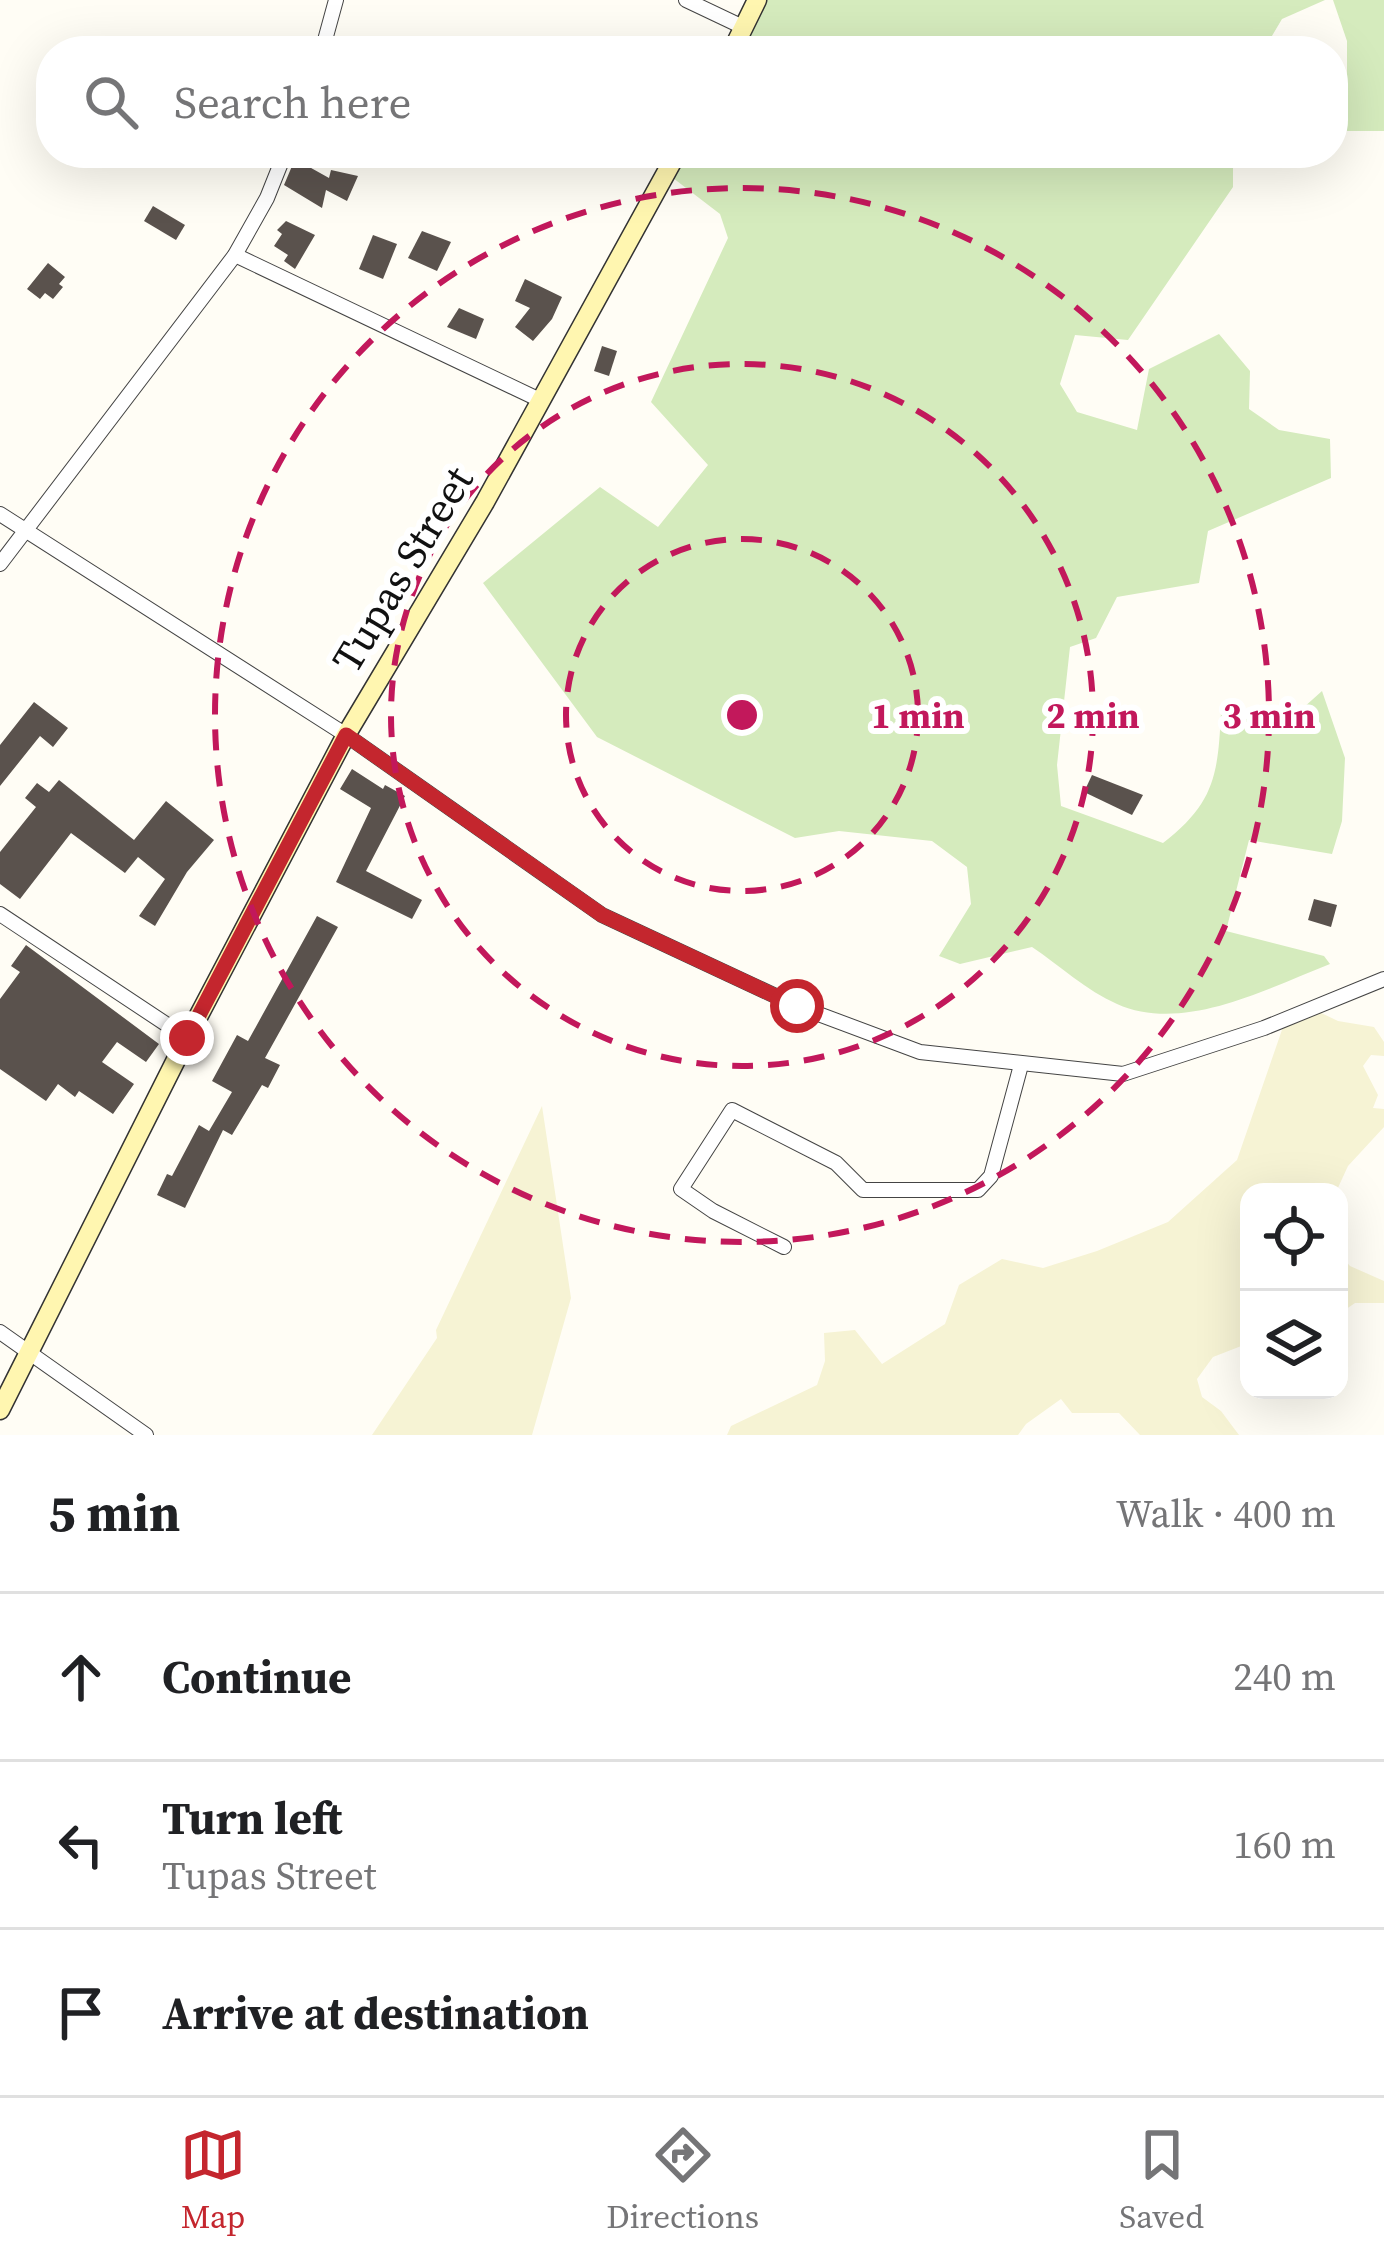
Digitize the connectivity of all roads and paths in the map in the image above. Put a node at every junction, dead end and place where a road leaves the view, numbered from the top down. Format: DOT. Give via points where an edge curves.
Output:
graph roads {
  1 [pos="336,0"];
  2 [pos="686,0"];
  3 [pos="757,0"];
  4 [pos="745,28"];
  5 [pos="326,36"];
  6 [pos="740,36"];
  7 [pos="279,168"];
  8 [pos="669,168"];
  9 [pos="235,255"];
  10 [pos="542,401"];
  11 [pos="0,514"];
  12 [pos="24,530"];
  13 [pos="0,564"];
  14 [pos="346,735"];
  15 [pos="5,918"];
  16 [pos="0,938"];
  17 [pos="1384,979"];
  18 [pos="187,1038"];
  19 [pos="1021,1065"];
  20 [pos="784,1246"];
  21 [pos="0,1332"];
  22 [pos="32,1352"];
  23 [pos="0,1409"];
  24 [pos="146,1435"];
  1 -- 5 [label="street"];
  2 -- 4 [label="street"];
  3 -- 4 [label="street"];
  4 -- 6 [label="street"];
  7 -- 9 [label="street"];
  8 -- 10 [label="street, Tupas Street"];
  9 -- 10 [label="street"];
  9 -- 12 [label="street"];
  10 -- 14 [label="street, Tupas Street"];
  11 -- 12 [label="street"];
  12 -- 13 [label="street"];
  12 -- 14 [label="street"];
  14 -- 18 [label="street, Tupas Street"];
  14 -- 19 [label="street" via="602,915 797,1006 920,1052"];
  15 -- 16 [label="street"];
  15 -- 18 [label="street"];
  17 -- 19 [label="street" via="1123,1073"];
  18 -- 22 [label="street, Tupas Street"];
  19 -- 20 [label="street" via="991,1176 978,1190 863,1190 836,1163 732,1110 681,1189"];
  21 -- 22 [label="street"];
  22 -- 23 [label="street, Tupas Street"];
  22 -- 24 [label="street"];
}
